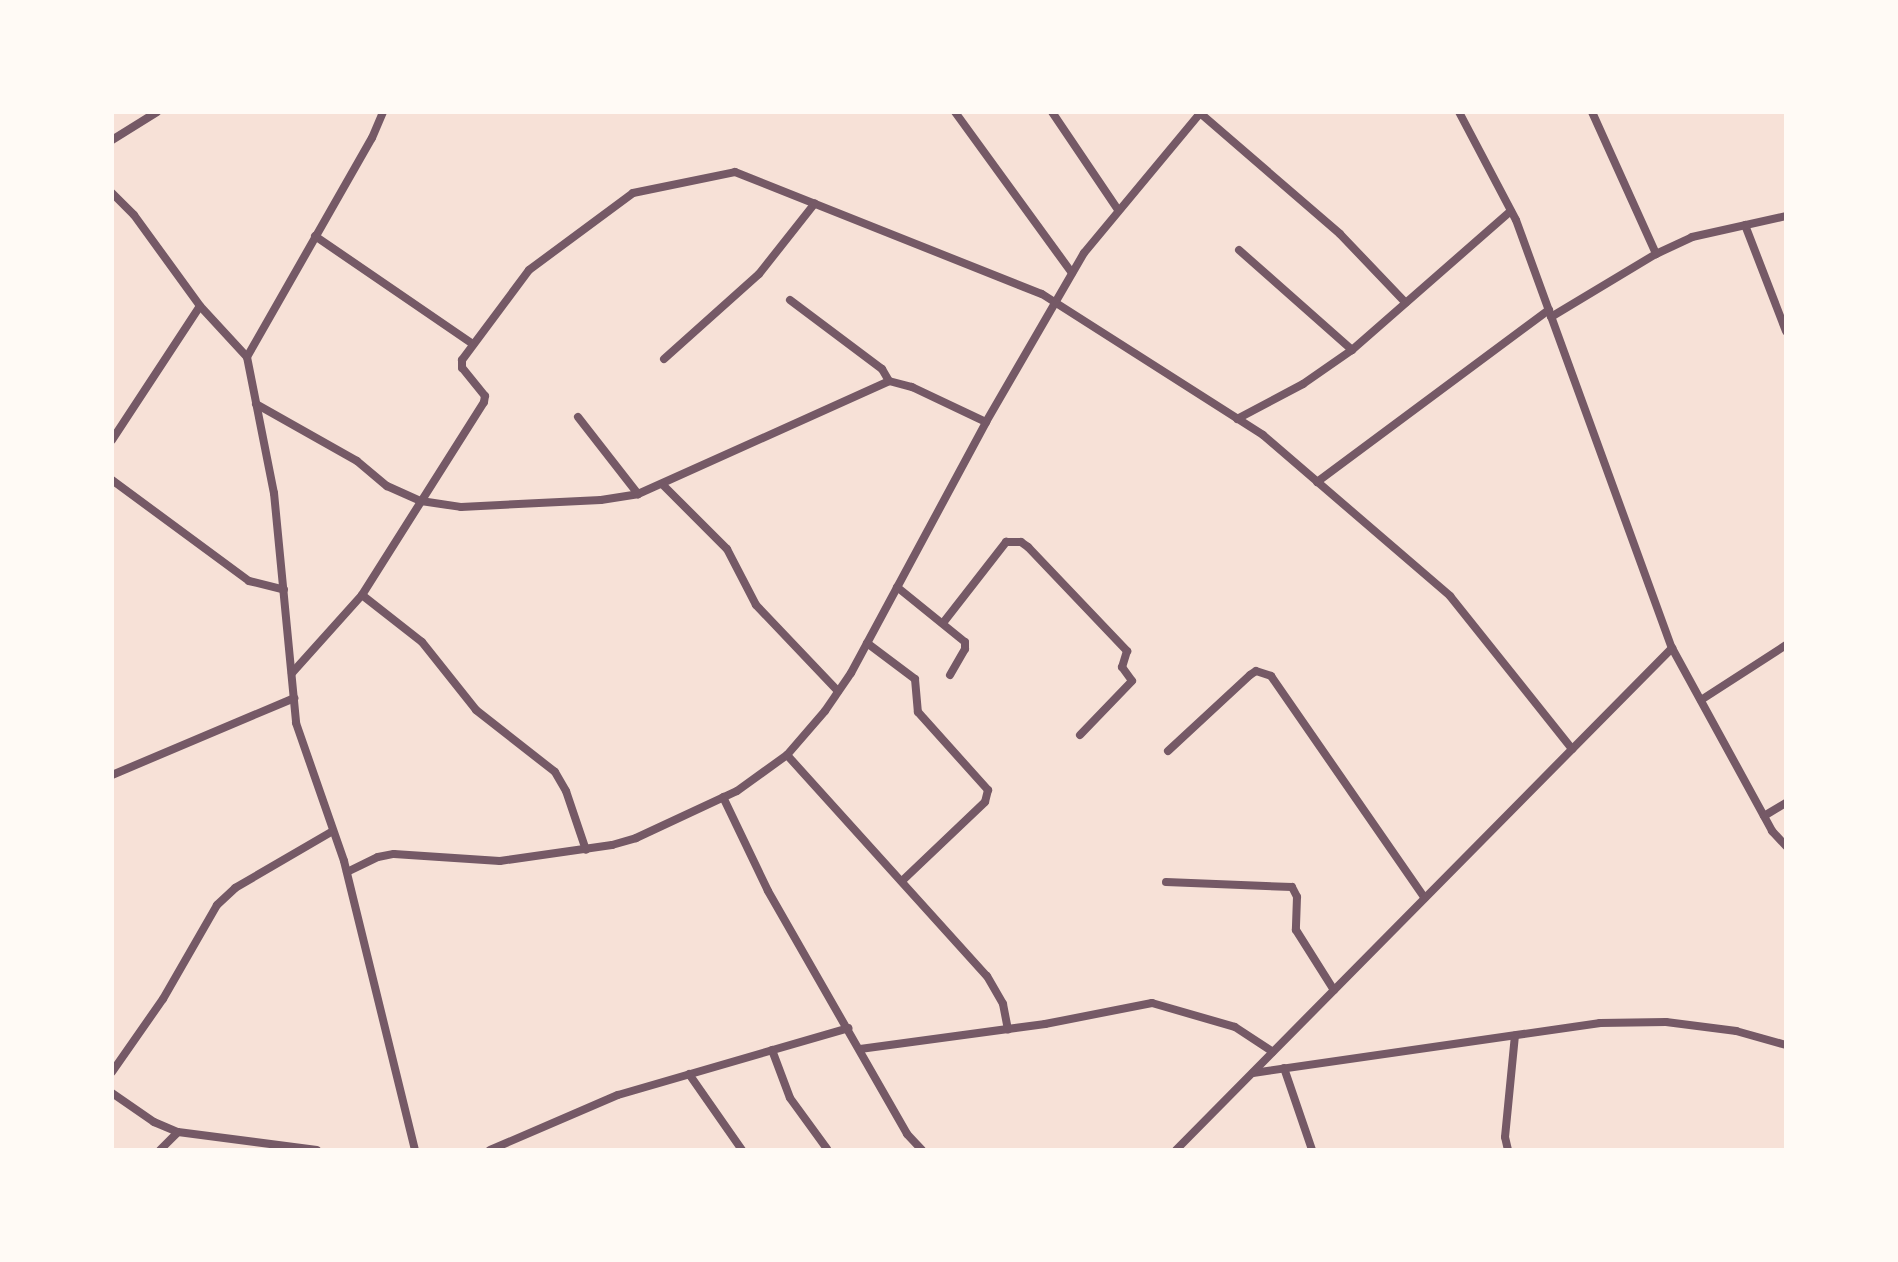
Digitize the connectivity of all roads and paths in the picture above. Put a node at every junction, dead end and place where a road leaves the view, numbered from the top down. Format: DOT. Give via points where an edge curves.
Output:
graph roads {
  1 [pos="157,112"];
  2 [pos="383,112"];
  3 [pos="955,112"];
  4 [pos="1052,112"];
  5 [pos="1200,112"];
  6 [pos="1459,112"];
  7 [pos="1592,112"];
  8 [pos="112,140"];
  9 [pos="112,193"];
  10 [pos="815,203"];
  11 [pos="1118,210"];
  12 [pos="1511,211"];
  13 [pos="1786,216"];
  14 [pos="1745,225"];
  15 [pos="315,236"];
  16 [pos="1239,250"];
  17 [pos="1661,251"];
  18 [pos="1072,273"];
  19 [pos="790,300"];
  20 [pos="1055,303"];
  21 [pos="1406,303"];
  22 [pos="200,306"];
  23 [pos="1550,313"];
  24 [pos="1786,331"];
  25 [pos="471,343"];
  26 [pos="1352,350"];
  27 [pos="247,357"];
  28 [pos="664,359"];
  29 [pos="889,381"];
  30 [pos="256,404"];
  31 [pos="578,417"];
  32 [pos="1237,419"];
  33 [pos="986,422"];
  34 [pos="112,440"];
  35 [pos="112,480"];
  36 [pos="1317,482"];
  37 [pos="662,484"];
  38 [pos="638,494"];
  39 [pos="421,501"];
  40 [pos="897,587"];
  41 [pos="284,590"];
  42 [pos="362,595"];
  43 [pos="943,623"];
  44 [pos="867,643"];
  45 [pos="1786,645"];
  46 [pos="1672,648"];
  47 [pos="292,673"];
  48 [pos="950,675"];
  49 [pos="838,691"];
  50 [pos="294,698"];
  51 [pos="1701,700"];
  52 [pos="1080,735"];
  53 [pos="1572,749"];
  54 [pos="1168,751"];
  55 [pos="787,755"];
  56 [pos="112,775"];
  57 [pos="723,797"];
  58 [pos="1786,803"];
  59 [pos="1764,816"];
  60 [pos="333,831"];
  61 [pos="1786,846"];
  62 [pos="586,850"];
  63 [pos="347,872"];
  64 [pos="903,880"];
  65 [pos="1166,882"];
  66 [pos="1425,898"];
  67 [pos="1334,990"];
  68 [pos="848,1028"];
  69 [pos="1008,1030"];
  70 [pos="1515,1035"];
  71 [pos="1786,1045"];
  72 [pos="860,1049"];
  73 [pos="772,1050"];
  74 [pos="1273,1052"];
  75 [pos="1284,1068"];
  76 [pos="112,1072"];
  77 [pos="1252,1073"];
  78 [pos="689,1074"];
  79 [pos="112,1093"];
  80 [pos="178,1132"];
  81 [pos="827,1149"];
  82 [pos="160,1150"];
  83 [pos="317,1150"];
  84 [pos="415,1150"];
  85 [pos="490,1150"];
  86 [pos="742,1150"];
  87 [pos="922,1150"];
  88 [pos="1176,1150"];
  89 [pos="1312,1150"];
  90 [pos="1508,1150"];
  1 -- 8 [label="street"];
  2 -- 15 [label="street"];
  3 -- 18 [label="street"];
  4 -- 11 [label="street"];
  5 -- 11 [label="street"];
  5 -- 21 [label="street" via="1340,234"];
  6 -- 12 [label="street"];
  7 -- 17 [label="street"];
  9 -- 22 [label="street"];
  10 -- 20 [label="street"];
  10 -- 25 [label="street" via="735,172 633,193 529,270"];
  10 -- 28 [label="street" via="759,274"];
  11 -- 18 [label="street"];
  12 -- 21 [label="street"];
  12 -- 23 [label="street"];
  13 -- 14 [label="street"];
  14 -- 17 [label="street" via="1692,237"];
  14 -- 24 [label="street"];
  15 -- 25 [label="street"];
  15 -- 27 [label="street"];
  16 -- 26 [label="street"];
  17 -- 23 [label="street"];
  18 -- 20 [label="street"];
  19 -- 29 [label="street" via="882,369"];
  20 -- 32 [label="street"];
  20 -- 33 [label="street"];
  21 -- 26 [label="street"];
  22 -- 27 [label="street"];
  22 -- 34 [label="street"];
  23 -- 36 [label="street"];
  23 -- 46 [label="street"];
  25 -- 39 [label="street" via="462,368 485,396 484,402"];
  26 -- 32 [label="street"];
  27 -- 30 [label="street"];
  29 -- 33 [label="street"];
  29 -- 37 [label="street"];
  30 -- 39 [label="street" via="357,461 387,486"];
  30 -- 41 [label="street" via="274,493"];
  31 -- 38 [label="street"];
  32 -- 36 [label="street"];
  33 -- 40 [label="street"];
  35 -- 41 [label="street" via="249,581"];
  36 -- 53 [label="street" via="1450,596"];
  37 -- 38 [label="street"];
  37 -- 49 [label="street" via="727,549 756,605"];
  38 -- 39 [label="street" via="485,506"];
  39 -- 42 [label="street"];
  40 -- 43 [label="street"];
  40 -- 44 [label="street"];
  41 -- 47 [label="street"];
  42 -- 47 [label="street"];
  42 -- 62 [label="street" via="422,642 476,710 555,772"];
  43 -- 48 [label="street" via="965,642"];
  43 -- 52 [label="street" via="1006,542 1028,547 1127,651 1122,667 1132,681"];
  44 -- 49 [label="street"];
  44 -- 64 [label="street" via="915,679 918,712 988,790 985,802"];
  45 -- 51 [label="street"];
  46 -- 51 [label="street"];
  46 -- 53 [label="street"];
  47 -- 50 [label="street"];
  49 -- 55 [label="street"];
  50 -- 56 [label="street"];
  50 -- 60 [label="street" via="296,723"];
  51 -- 59 [label="street"];
  53 -- 66 [label="street"];
  54 -- 66 [label="street" via="1250,675 1256,671 1271,676"];
  55 -- 57 [label="street"];
  55 -- 64 [label="street"];
  57 -- 62 [label="street" via="636,838"];
  57 -- 68 [label="street" via="762,880"];
  58 -- 59 [label="street"];
  59 -- 61 [label="street"];
  60 -- 63 [label="street"];
  60 -- 76 [label="street" via="235,888 217,905 163,999"];
  62 -- 63 [label="street" via="500,861 394,854"];
  63 -- 84 [label="street"];
  64 -- 69 [label="street" via="987,976 1003,1004"];
  65 -- 67 [label="street" via="1292,887 1297,897 1296,930"];
  66 -- 67 [label="street"];
  67 -- 74 [label="street"];
  68 -- 72 [label="street"];
  68 -- 73 [label="street"];
  69 -- 72 [label="street"];
  69 -- 74 [label="street" via="1152,1003 1235,1027"];
  70 -- 71 [label="street" via="1600,1023 1666,1022 1736,1031"];
  70 -- 75 [label="street"];
  70 -- 90 [label="street"];
  72 -- 87 [label="street" via="907,1134"];
  73 -- 78 [label="street"];
  73 -- 81 [label="street" via="790,1098"];
  74 -- 77 [label="street"];
  75 -- 77 [label="street"];
  75 -- 89 [label="street"];
  77 -- 88 [label="street"];
  78 -- 85 [label="street" via="618,1095"];
  78 -- 86 [label="street"];
  79 -- 80 [label="street"];
  80 -- 82 [label="street"];
  80 -- 83 [label="street"];
}
